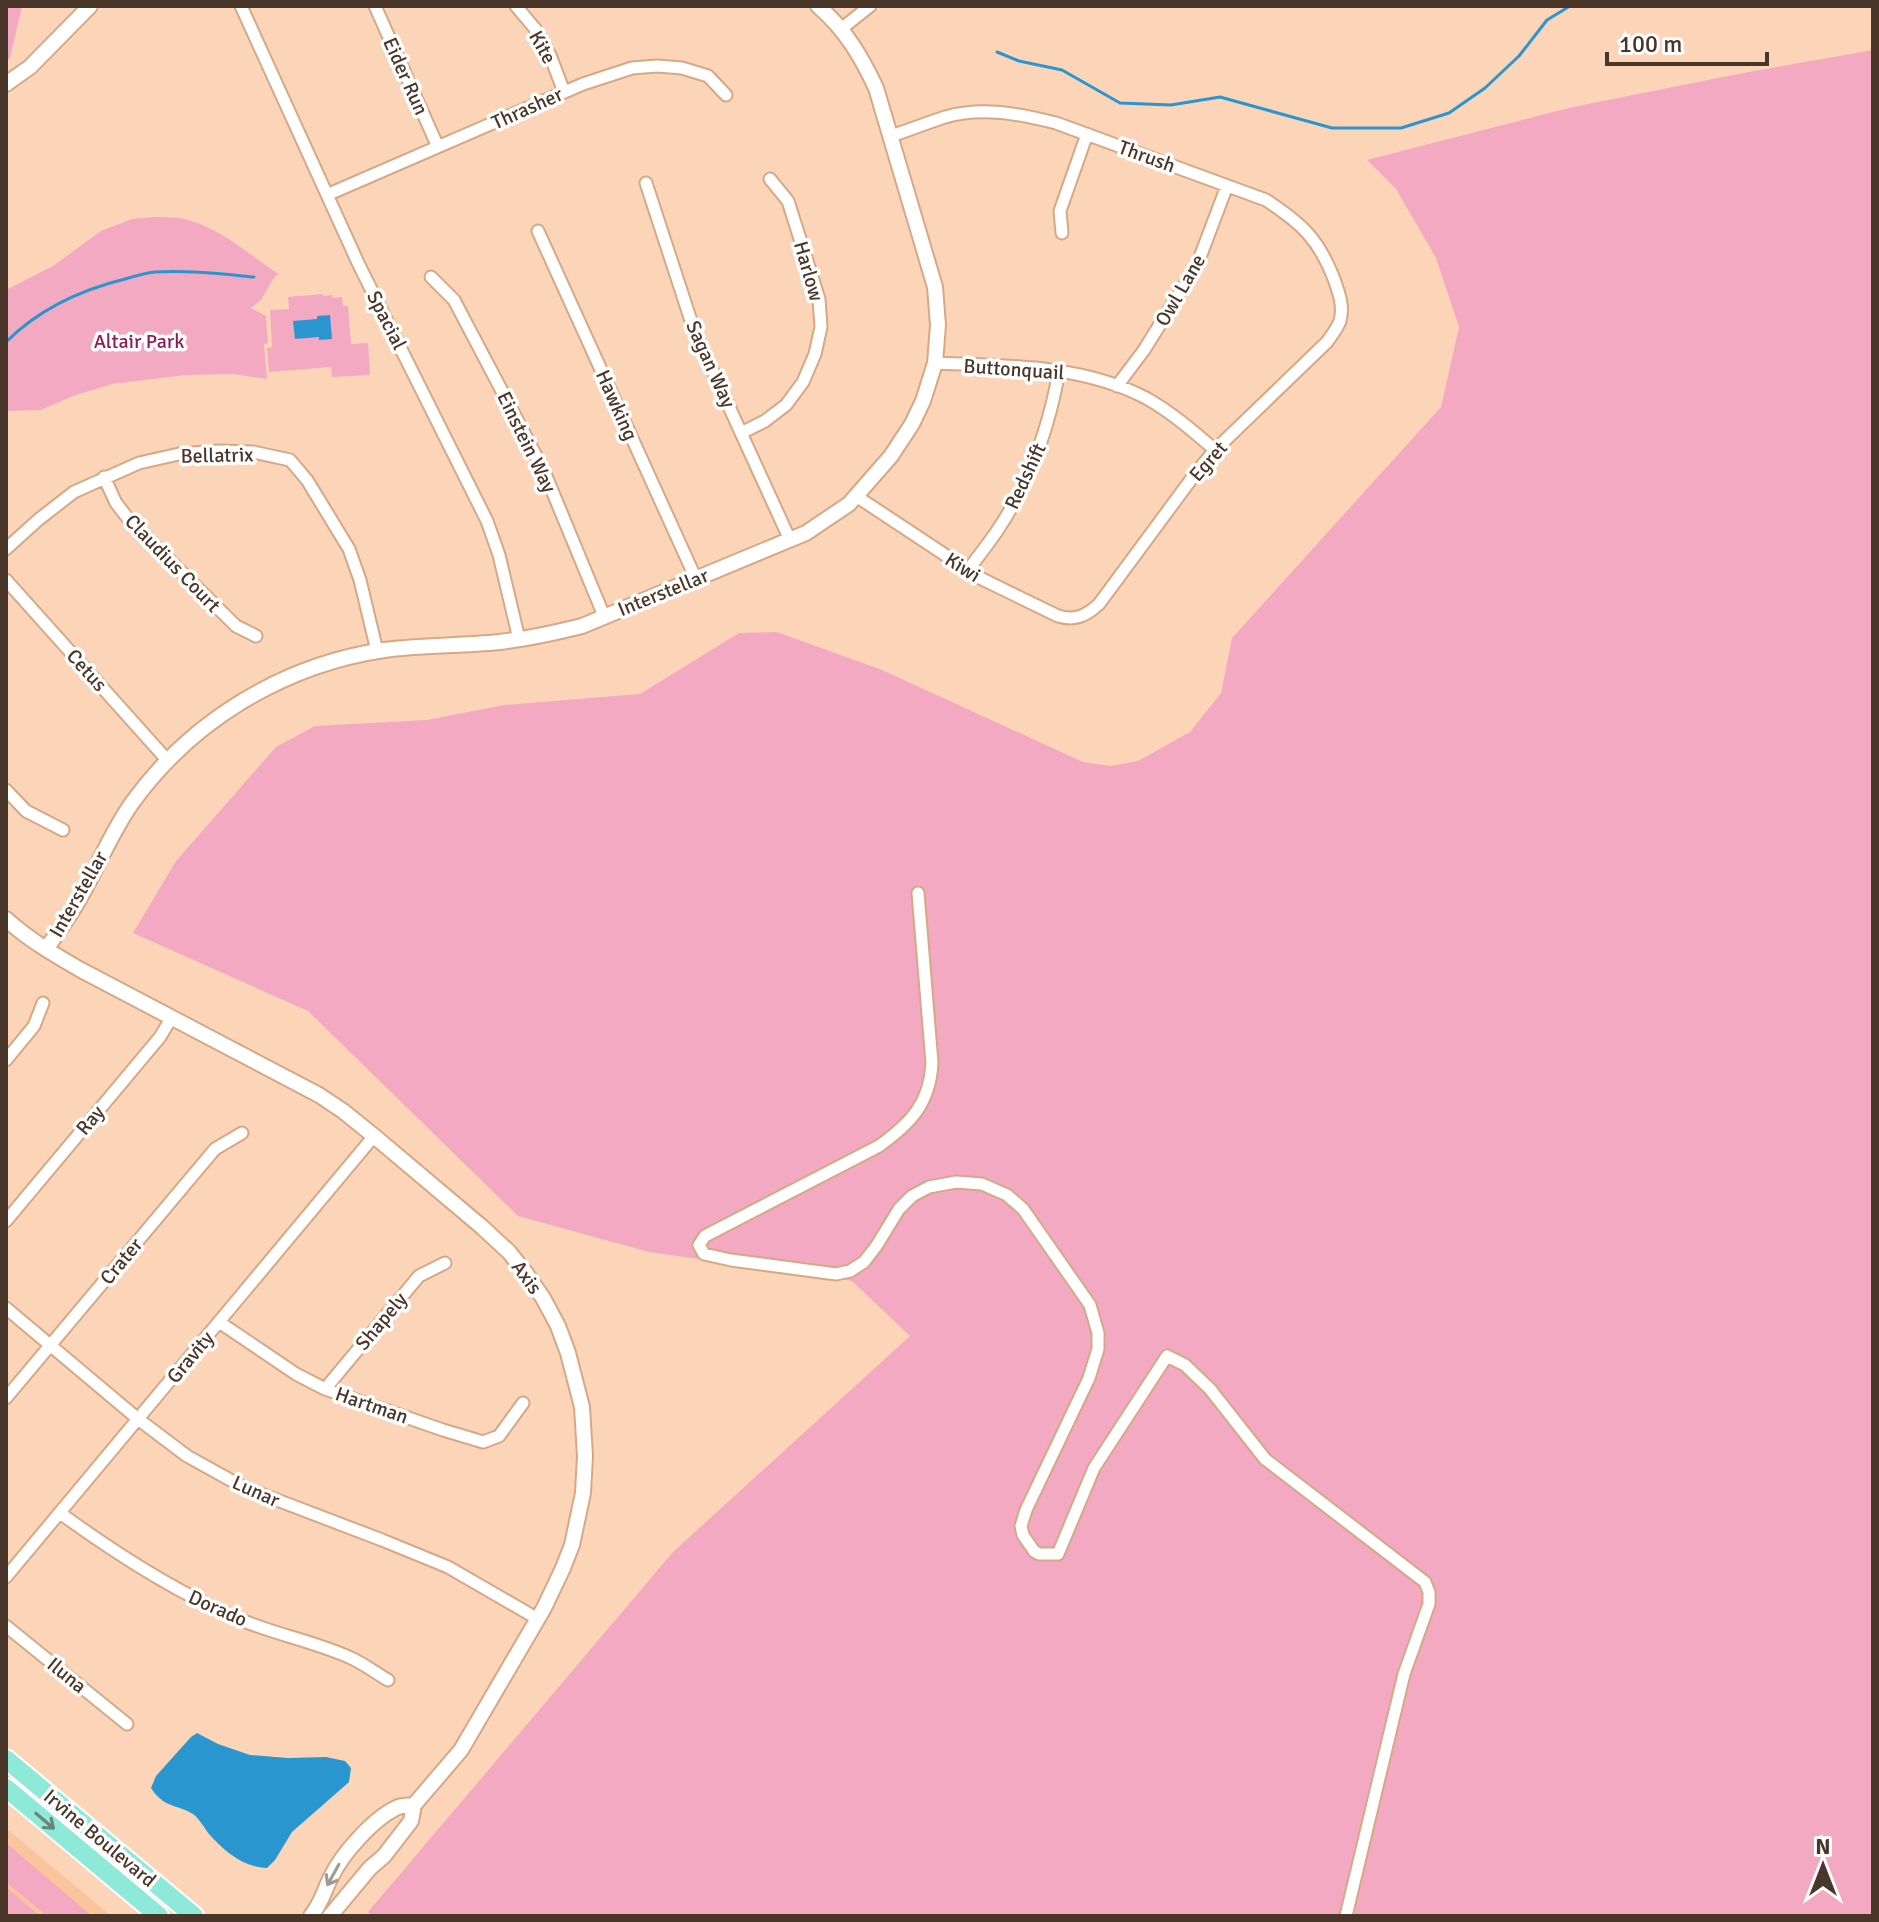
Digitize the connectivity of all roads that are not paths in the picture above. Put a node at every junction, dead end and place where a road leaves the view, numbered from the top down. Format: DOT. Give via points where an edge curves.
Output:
graph roads {
  1 [pos="90,6"];
  2 [pos="241,6"];
  3 [pos="375,6"];
  4 [pos="516,6"];
  5 [pos="818,6"];
  6 [pos="870,6"];
  7 [pos="841,29"];
  8 [pos="6,84"];
  9 [pos="564,92"];
  10 [pos="726,95"];
  11 [pos="1087,134"];
  12 [pos="891,136"];
  13 [pos="438,147"];
  14 [pos="770,179"];
  15 [pos="646,183"];
  16 [pos="1227,186"];
  17 [pos="329,194"];
  18 [pos="538,231"];
  19 [pos="1062,233"];
  20 [pos="431,277"];
  21 [pos="1342,311"];
  22 [pos="935,363"];
  23 [pos="1059,371"];
  24 [pos="1117,386"];
  25 [pos="741,433"];
  26 [pos="1215,450"];
  27 [pos="104,477"];
  28 [pos="856,496"];
  29 [pos="790,540"];
  30 [pos="6,549"];
  31 [pos="968,570"];
  32 [pos="696,579"];
  33 [pos="6,580"];
  34 [pos="604,616"];
  35 [pos="1079,617"];
  36 [pos="256,636"];
  37 [pos="519,639"];
  38 [pos="377,651"];
  39 [pos="168,761"];
  40 [pos="6,790"];
  41 [pos="63,830"];
  42 [pos="918,893"];
  43 [pos="6,919"];
  44 [pos="46,949"];
  45 [pos="43,1003"];
  46 [pos="172,1017"];
  47 [pos="6,1060"];
  48 [pos="242,1133"];
  49 [pos="374,1136"];
  50 [pos="6,1221"];
  51 [pos="445,1263"];
  52 [pos="6,1308"];
  53 [pos="219,1322"];
  54 [pos="50,1346"];
  55 [pos="325,1389"];
  56 [pos="6,1398"];
  57 [pos="523,1403"];
  58 [pos="138,1419"];
  59 [pos="60,1513"];
  60 [pos="6,1577"];
  61 [pos="538,1619"];
  62 [pos="6,1626"];
  63 [pos="388,1680"];
  64 [pos="127,1724"];
  65 [pos="6,1759"];
  66 [pos="6,1788"];
  67 [pos="414,1805"];
  68 [pos="350,1849"];
  69 [pos="370,1868"];
  70 [pos="159,1916"];
  71 [pos="194,1916"];
  72 [pos="311,1916"];
  73 [pos="330,1916"];
  74 [pos="1346,1916"];
  1 -- 8 [label="street"];
  2 -- 17 [label="street, Spacial"];
  3 -- 13 [label="street, Eider Run"];
  4 -- 9 [label="street, Kite" via="537,31"];
  5 -- 7 [label="street, Interstellar"];
  6 -- 7 [label="street"];
  7 -- 12 [label="street, Interstellar" via="862,58"];
  9 -- 10 [label="street, Thrasher" via="632,68 657,66 708,76"];
  9 -- 13 [label="street, Thrasher"];
  11 -- 12 [label="street, Thrush" via="1023,114 986,111 948,116"];
  11 -- 16 [label="street, Thrush"];
  11 -- 19 [label="street" via="1060,211"];
  12 -- 22 [label="street, Interstellar" via="935,287"];
  13 -- 17 [label="street, Thrasher"];
  14 -- 25 [label="street, Harlow" via="788,201 819,299 821,327 803,382 786,405"];
  15 -- 25 [label="street, Sagan Way" via="694,330"];
  16 -- 21 [label="street, Thrush" via="1266,200 1314,240 1326,258"];
  16 -- 24 [label="street, Owl Lane" via="1197,265"];
  17 -- 37 [label="street, Spacial" via="487,521"];
  18 -- 32 [label="street, Hawking"];
  20 -- 34 [label="street, Einstein Way" via="454,300 544,471"];
  21 -- 26 [label="street, Egret" via="1327,342"];
  22 -- 23 [label="street, Buttonquail"];
  22 -- 28 [label="street, Interstellar" via="912,424"];
  23 -- 24 [label="street, Buttonquail"];
  23 -- 31 [label="street, Redshift" via="1035,460 998,530"];
  24 -- 26 [label="street, Buttonquail" via="1170,414"];
  25 -- 29 [label="street, Sagan Way"];
  26 -- 35 [label="street, Egret" via="1099,604"];
  27 -- 30 [label="street, Bellatrix" via="74,492"];
  27 -- 36 [label="street, Claudius Court" via="130,521 236,626"];
  27 -- 38 [label="street, Bellatrix" via="179,454 253,452 290,460 349,549"];
  28 -- 29 [label="street, Interstellar" via="829,519"];
  28 -- 31 [label="street, Kiwi"];
  29 -- 32 [label="street, Interstellar"];
  31 -- 35 [label="street, Kiwi" via="1058,616"];
  32 -- 34 [label="street, Interstellar"];
  33 -- 39 [label="street, Cetus"];
  34 -- 37 [label="street, Interstellar"];
  37 -- 38 [label="street, Interstellar"];
  38 -- 39 [label="street, Interstellar" via="314,667 260,690"];
  39 -- 44 [label="street, Interstellar" via="131,804"];
  40 -- 41 [label="street" via="26,811"];
  42 -- 74 [label="street" via="932,1063 926,1095 904,1128 879,1146 705,1236 699,1245 704,1254 731,1260 836,1274 864,1262 899,1209 929,1187 982,1184 1007,1195 1023,1209 1090,1305 1098,1333 1089,1378 1021,1526 1034,1551 1058,1554 1094,1468 1167,1356 1210,1389 1265,1459 1425,1582 1429,1604 1404,1674"];
  43 -- 44 [label="street, Axis"];
  44 -- 46 [label="street, Axis"];
  45 -- 47 [label="street" via="34,1026"];
  46 -- 49 [label="street, Axis" via="319,1095"];
  46 -- 50 [label="street, Ray"];
  48 -- 54 [label="street, Crater" via="215,1149"];
  49 -- 53 [label="street, Gravity"];
  49 -- 61 [label="street, Axis" via="509,1252 543,1298 568,1353 582,1407 583,1493 572,1545"];
  51 -- 55 [label="street, Shapely" via="419,1276"];
  52 -- 54 [label="street, Lunar"];
  53 -- 55 [label="street, Hartman"];
  53 -- 58 [label="street, Gravity"];
  54 -- 56 [label="street, Crater"];
  54 -- 58 [label="street, Lunar"];
  55 -- 57 [label="street, Hartman" via="483,1442 499,1436"];
  58 -- 59 [label="street, Gravity"];
  58 -- 61 [label="street, Lunar" via="187,1456 243,1487 448,1567"];
  59 -- 60 [label="street, Gravity"];
  59 -- 63 [label="street, Dorado" via="198,1601 351,1658"];
  61 -- 67 [label="street, Axis" via="461,1750"];
  62 -- 64 [label="street, Iluna"];
  65 -- 71 [label="main road, Irvine Boulevard"];
  66 -- 70 [label="main road, Irvine Boulevard, one-way"];
  67 -- 68 [label="street, Axis" via="400,1806 381,1818"];
  67 -- 69 [label="street, Axis" via="411,1821"];
  68 -- 69 [label="street"];
  68 -- 72 [label="street, Axis, one-way"];
  69 -- 73 [label="street, Axis"];
}
